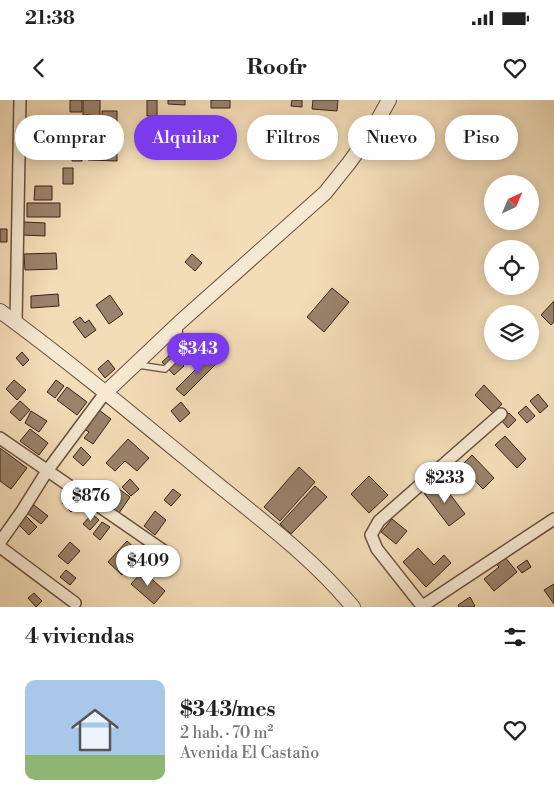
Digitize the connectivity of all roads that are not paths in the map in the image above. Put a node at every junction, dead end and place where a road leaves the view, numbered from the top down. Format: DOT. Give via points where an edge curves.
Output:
graph roads {
  1 [pos="20,100"];
  2 [pos="390,100"];
  3 [pos="0,311"];
  4 [pos="16,322"];
  5 [pos="179,323"];
  6 [pos="136,364"];
  7 [pos="106,393"];
  8 [pos="501,414"];
  9 [pos="0,438"];
  10 [pos="47,471"];
  11 [pos="554,519"];
  12 [pos="0,542"];
  13 [pos="0,548"];
  14 [pos="164,551"];
  15 [pos="75,603"];
  16 [pos="353,607"];
  17 [pos="421,607"];
  1 -- 4 [label="street"];
  2 -- 5 [label="street" via="350,163 325,192"];
  3 -- 4 [label="street"];
  4 -- 7 [label="street"];
  5 -- 6 [label="street"];
  5 -- 6 [label="lane" via="180,354 165,370"];
  6 -- 7 [label="street"];
  7 -- 10 [label="street"];
  7 -- 16 [label="street" via="287,542"];
  8 -- 17 [label="street" via="380,521 371,535 377,549"];
  9 -- 10 [label="street"];
  10 -- 12 [label="street"];
  10 -- 14 [label="street"];
  11 -- 17 [label="street"];
  13 -- 15 [label="street"];
}
